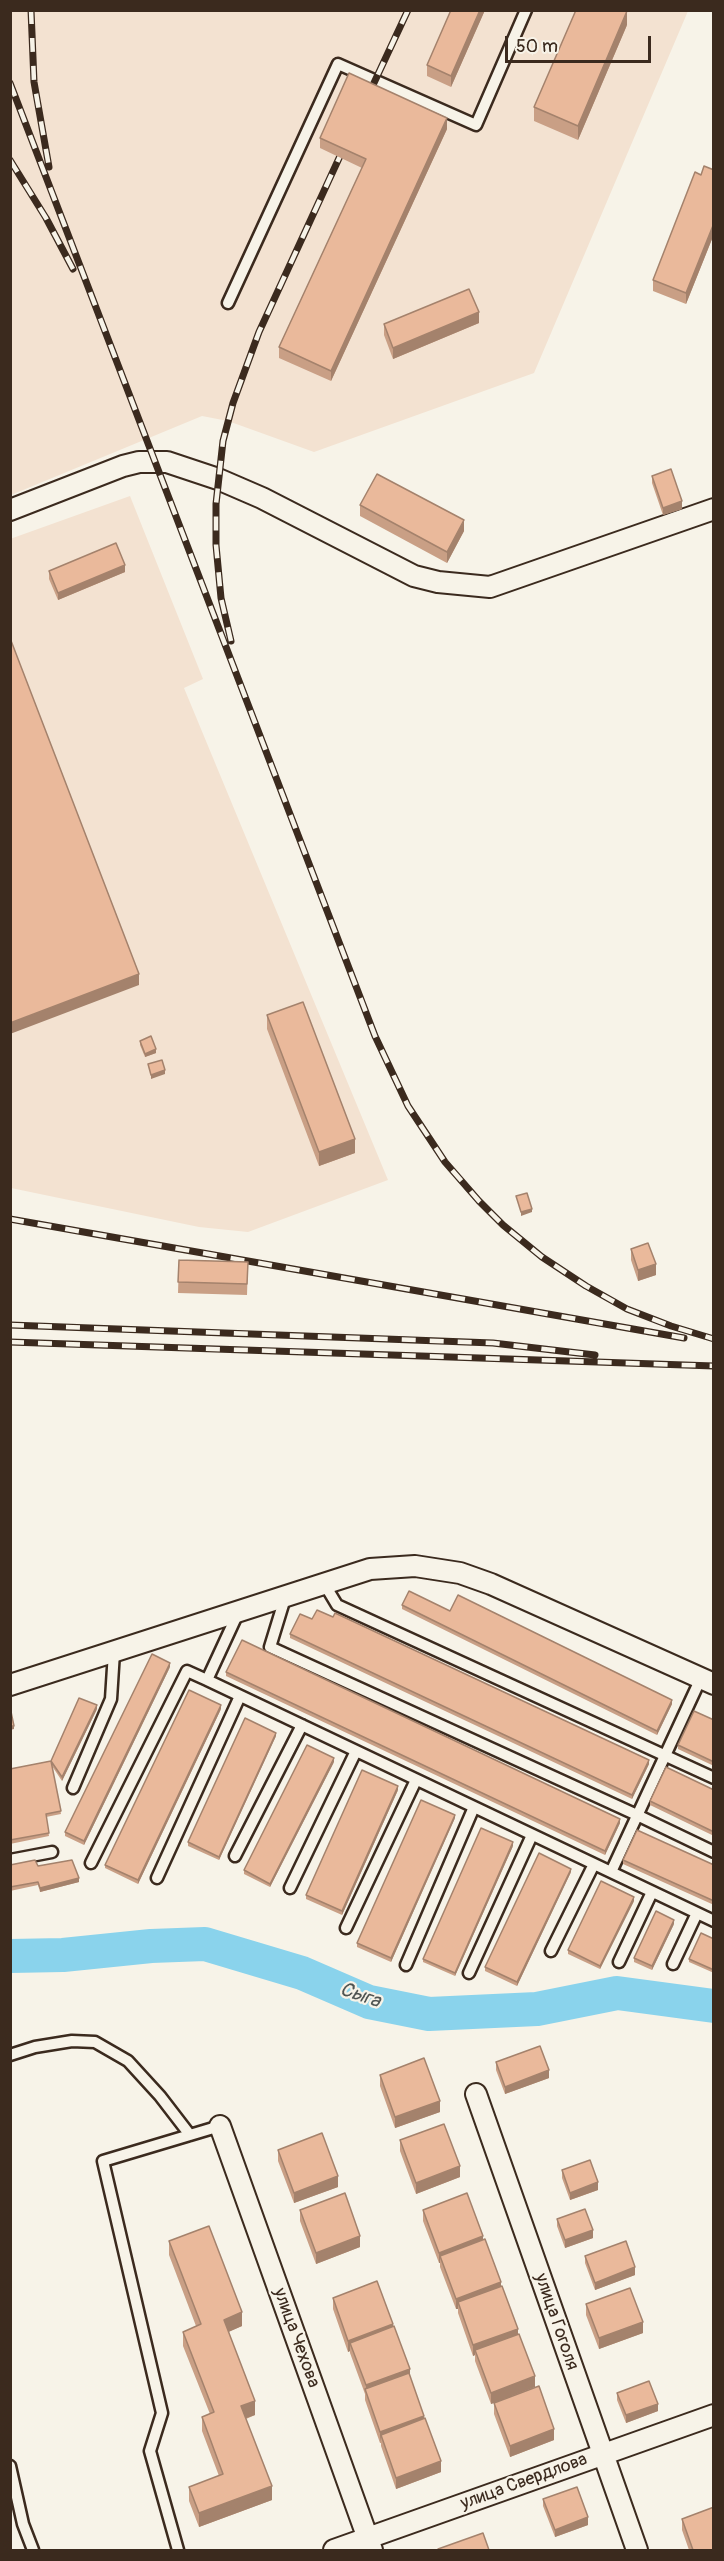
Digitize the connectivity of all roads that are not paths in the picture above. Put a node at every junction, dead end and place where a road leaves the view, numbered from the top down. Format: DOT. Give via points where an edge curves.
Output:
graph roads {
  1 [pos="526,10"];
  2 [pos="228,303"];
  3 [pos="714,509"];
  4 [pos="10,510"];
  5 [pos="325,1585"];
  6 [pos="285,1598"];
  7 [pos="238,1612"];
  8 [pos="114,1652"];
  9 [pos="207,1680"];
  10 [pos="707,1681"];
  11 [pos="10,1685"];
  12 [pos="240,1696"];
  13 [pos="302,1725"];
  14 [pos="356,1751"];
  15 [pos="665,1755"];
  16 [pos="714,1778"];
  17 [pos="416,1780"];
  18 [pos="74,1788"];
  19 [pos="474,1807"];
  20 [pos="637,1815"];
  21 [pos="532,1835"];
  22 [pos="52,1852"];
  23 [pos="714,1852"];
  24 [pos="235,1856"];
  25 [pos="10,1860"];
  26 [pos="91,1863"];
  27 [pos="594,1864"];
  28 [pos="611,1872"];
  29 [pos="157,1878"];
  30 [pos="290,1888"];
  31 [pos="652,1892"];
  32 [pos="697,1913"];
  33 [pos="714,1921"];
  34 [pos="346,1928"];
  35 [pos="551,1951"];
  36 [pos="619,1962"];
  37 [pos="673,1964"];
  38 [pos="406,1965"];
  39 [pos="469,1973"];
  40 [pos="10,2055"];
  41 [pos="476,2094"];
  42 [pos="220,2126"];
  43 [pos="190,2135"];
  44 [pos="714,2415"];
  45 [pos="602,2454"];
  46 [pos="10,2466"];
  47 [pos="370,2545"];
  48 [pos="33,2550"];
  49 [pos="178,2550"];
  50 [pos="334,2550"];
  51 [pos="637,2550"];
  1 -- 2 [label="lane" via="476,125 338,64"];
  3 -- 4 [label="street" via="490,587 414,576 262,498 167,462 123,466"];
  5 -- 6 [label="street"];
  5 -- 10 [label="street" via="370,1569 415,1566 460,1573"];
  5 -- 15 [label="lane" via="337,1605"];
  6 -- 7 [label="street"];
  6 -- 20 [label="lane" via="270,1647"];
  7 -- 8 [label="street"];
  7 -- 9 [label="lane"];
  8 -- 11 [label="street"];
  8 -- 18 [label="lane" via="111,1699"];
  9 -- 12 [label="lane"];
  9 -- 26 [label="lane" via="187,1671"];
  10 -- 15 [label="lane"];
  12 -- 13 [label="lane"];
  12 -- 29 [label="lane"];
  13 -- 14 [label="lane"];
  13 -- 24 [label="lane"];
  14 -- 17 [label="lane"];
  14 -- 30 [label="lane"];
  15 -- 16 [label="lane"];
  15 -- 20 [label="lane"];
  17 -- 19 [label="lane"];
  17 -- 34 [label="lane"];
  19 -- 21 [label="lane"];
  19 -- 38 [label="lane"];
  20 -- 23 [label="lane"];
  20 -- 28 [label="lane"];
  21 -- 27 [label="lane"];
  21 -- 39 [label="lane"];
  22 -- 25 [label="lane"];
  27 -- 28 [label="lane"];
  27 -- 35 [label="lane"];
  28 -- 31 [label="lane"];
  31 -- 32 [label="lane"];
  31 -- 36 [label="lane"];
  32 -- 33 [label="lane"];
  32 -- 37 [label="lane"];
  40 -- 43 [label="lane" via="72,2041 95,2042 128,2061"];
  41 -- 45 [label="street, улица Гоголя"];
  42 -- 43 [label="lane"];
  42 -- 47 [label="street, улица Чехова"];
  43 -- 49 [label="lane" via="103,2161 162,2413 150,2451"];
  44 -- 45 [label="street, улица Свердлова"];
  45 -- 47 [label="street, улица Свердлова"];
  45 -- 51 [label="street, улица Гоголя"];
  46 -- 48 [label="lane" via="22,2524"];
  47 -- 50 [label="street, улица Свердлова"];
}
